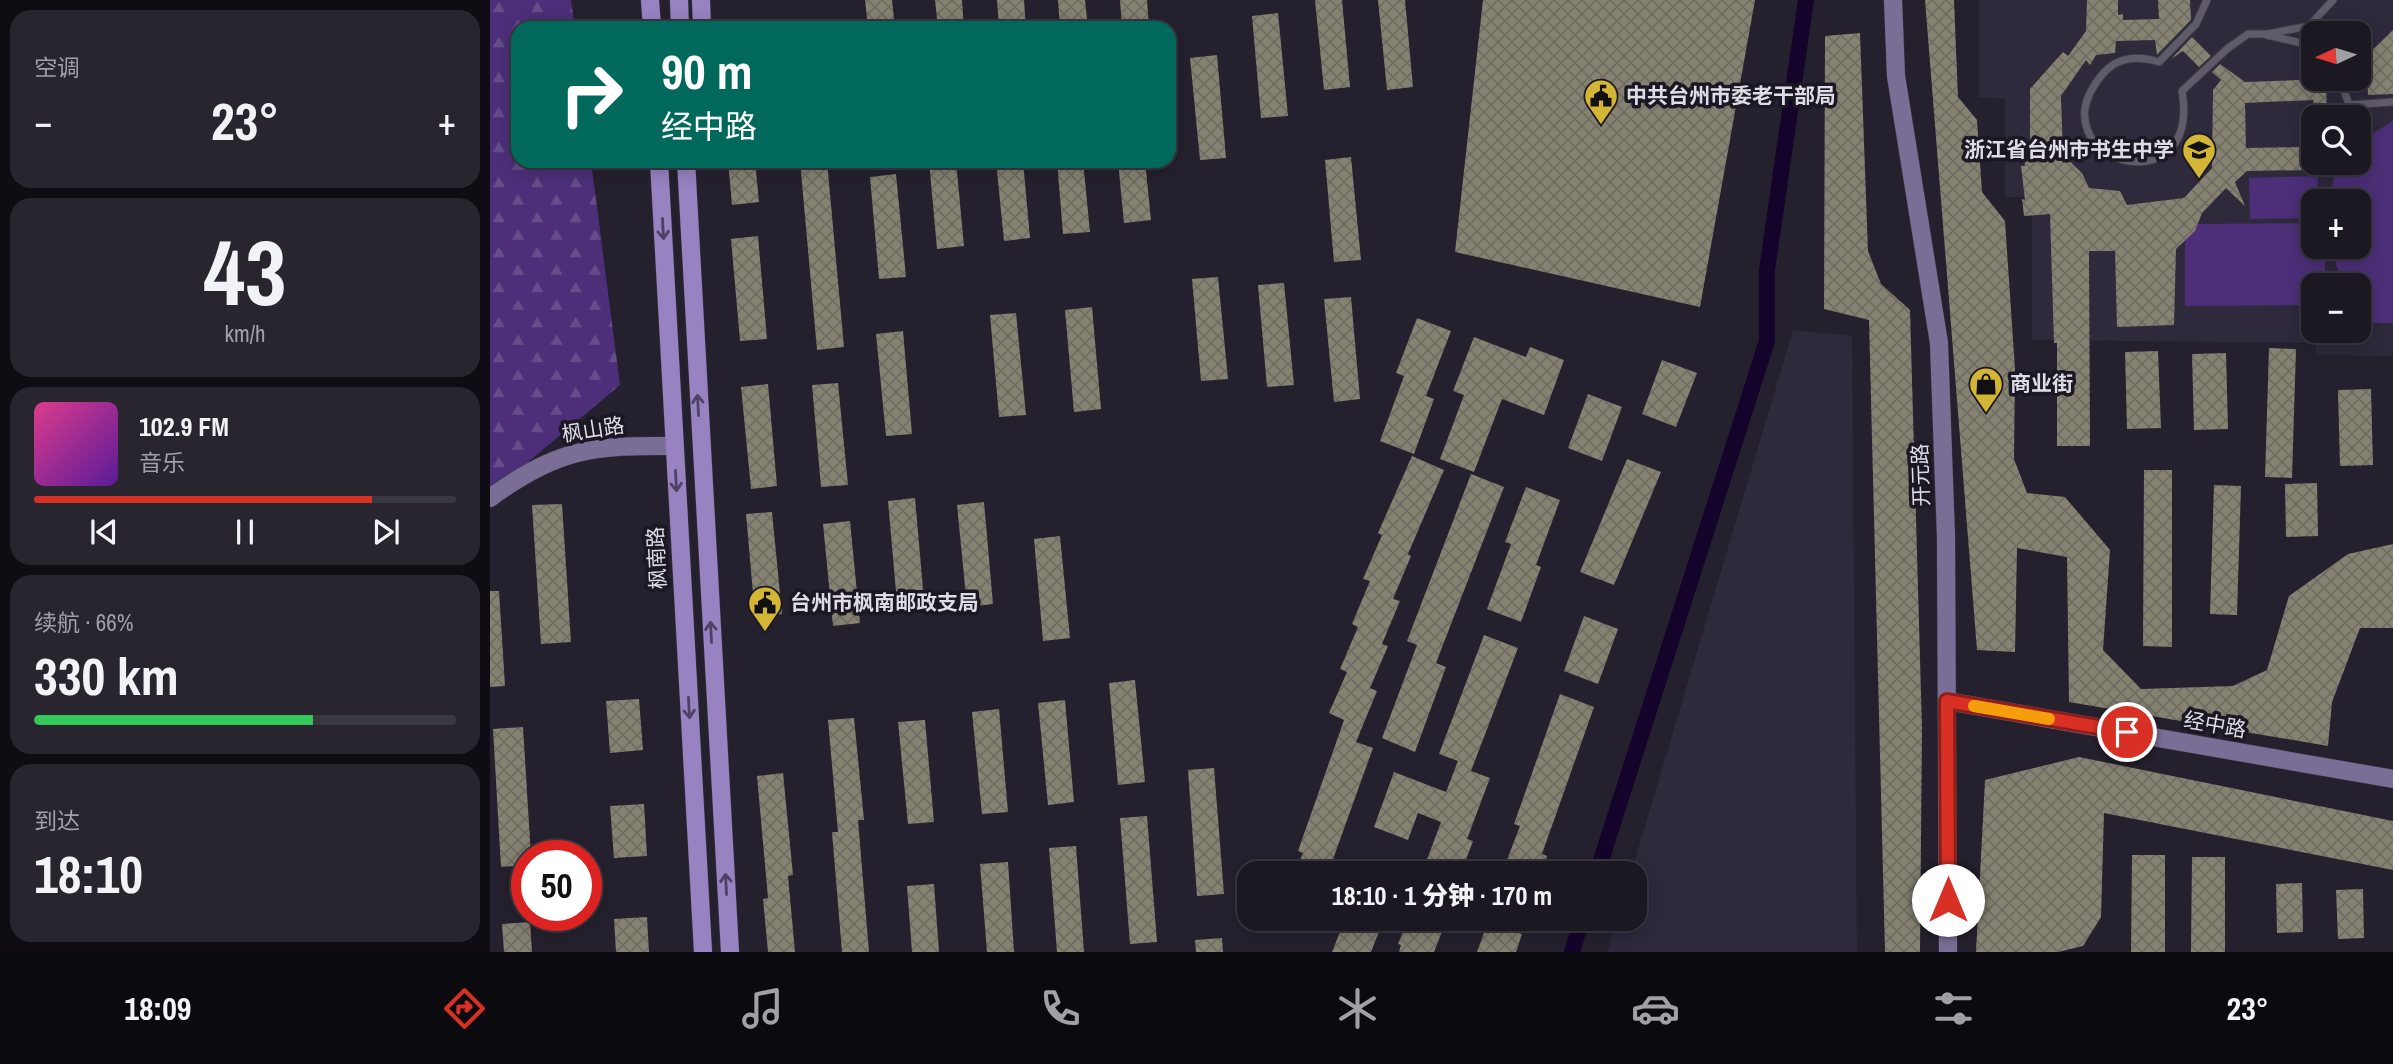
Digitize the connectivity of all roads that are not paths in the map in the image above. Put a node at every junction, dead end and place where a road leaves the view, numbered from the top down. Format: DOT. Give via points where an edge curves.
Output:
graph roads {
  1 [pos="679,0"];
  2 [pos="701,0"];
  3 [pos="1893,0"];
  4 [pos="2207,0"];
  5 [pos="2333,0"];
  6 [pos="649,2"];
  7 [pos="651,21"];
  8 [pos="680,21"];
  9 [pos="702,21"];
  10 [pos="2267,34"];
  11 [pos="2301,43"];
  12 [pos="2346,91"];
  13 [pos="2393,103"];
  14 [pos="659,168"];
  15 [pos="686,168"];
  16 [pos="674,446"];
  17 [pos="490,498"];
  18 [pos="1947,701"];
  19 [pos="2393,779"];
  20 [pos="703,952"];
  21 [pos="730,952"];
  22 [pos="1948,952"];
  1 -- 8 [label="main road"];
  2 -- 9 [label="main road"];
  3 -- 18 [label="main road, 开元路" via="1896,76 1939,344"];
  4 -- 10 [label="lane" via="2196,24 2159,62 2143,57 2123,59 2104,72 2086,95 2082,118 2093,139 2110,156 2125,163 2142,163 2167,154 2183,126 2182,91 2248,34"];
  5 -- 10 [label="lane" via="2309,26"];
  6 -- 7 [label="main road"];
  10 -- 11 [label="lane"];
  12 -- 13 [label="lane" via="2349,105"];
  14 -- 16 [label="main road, 枫南路, one-way"];
  21 -- 15 [label="main road, one-way"];
  16 -- 17 [label="main road, 枫山路" via="614,445 569,453 524,472"];
  16 -- 20 [label="main road, 枫南路, one-way"];
  18 -- 19 [label="main road, 经中路"];
  18 -- 22 [label="main road, 开元路"];
}
